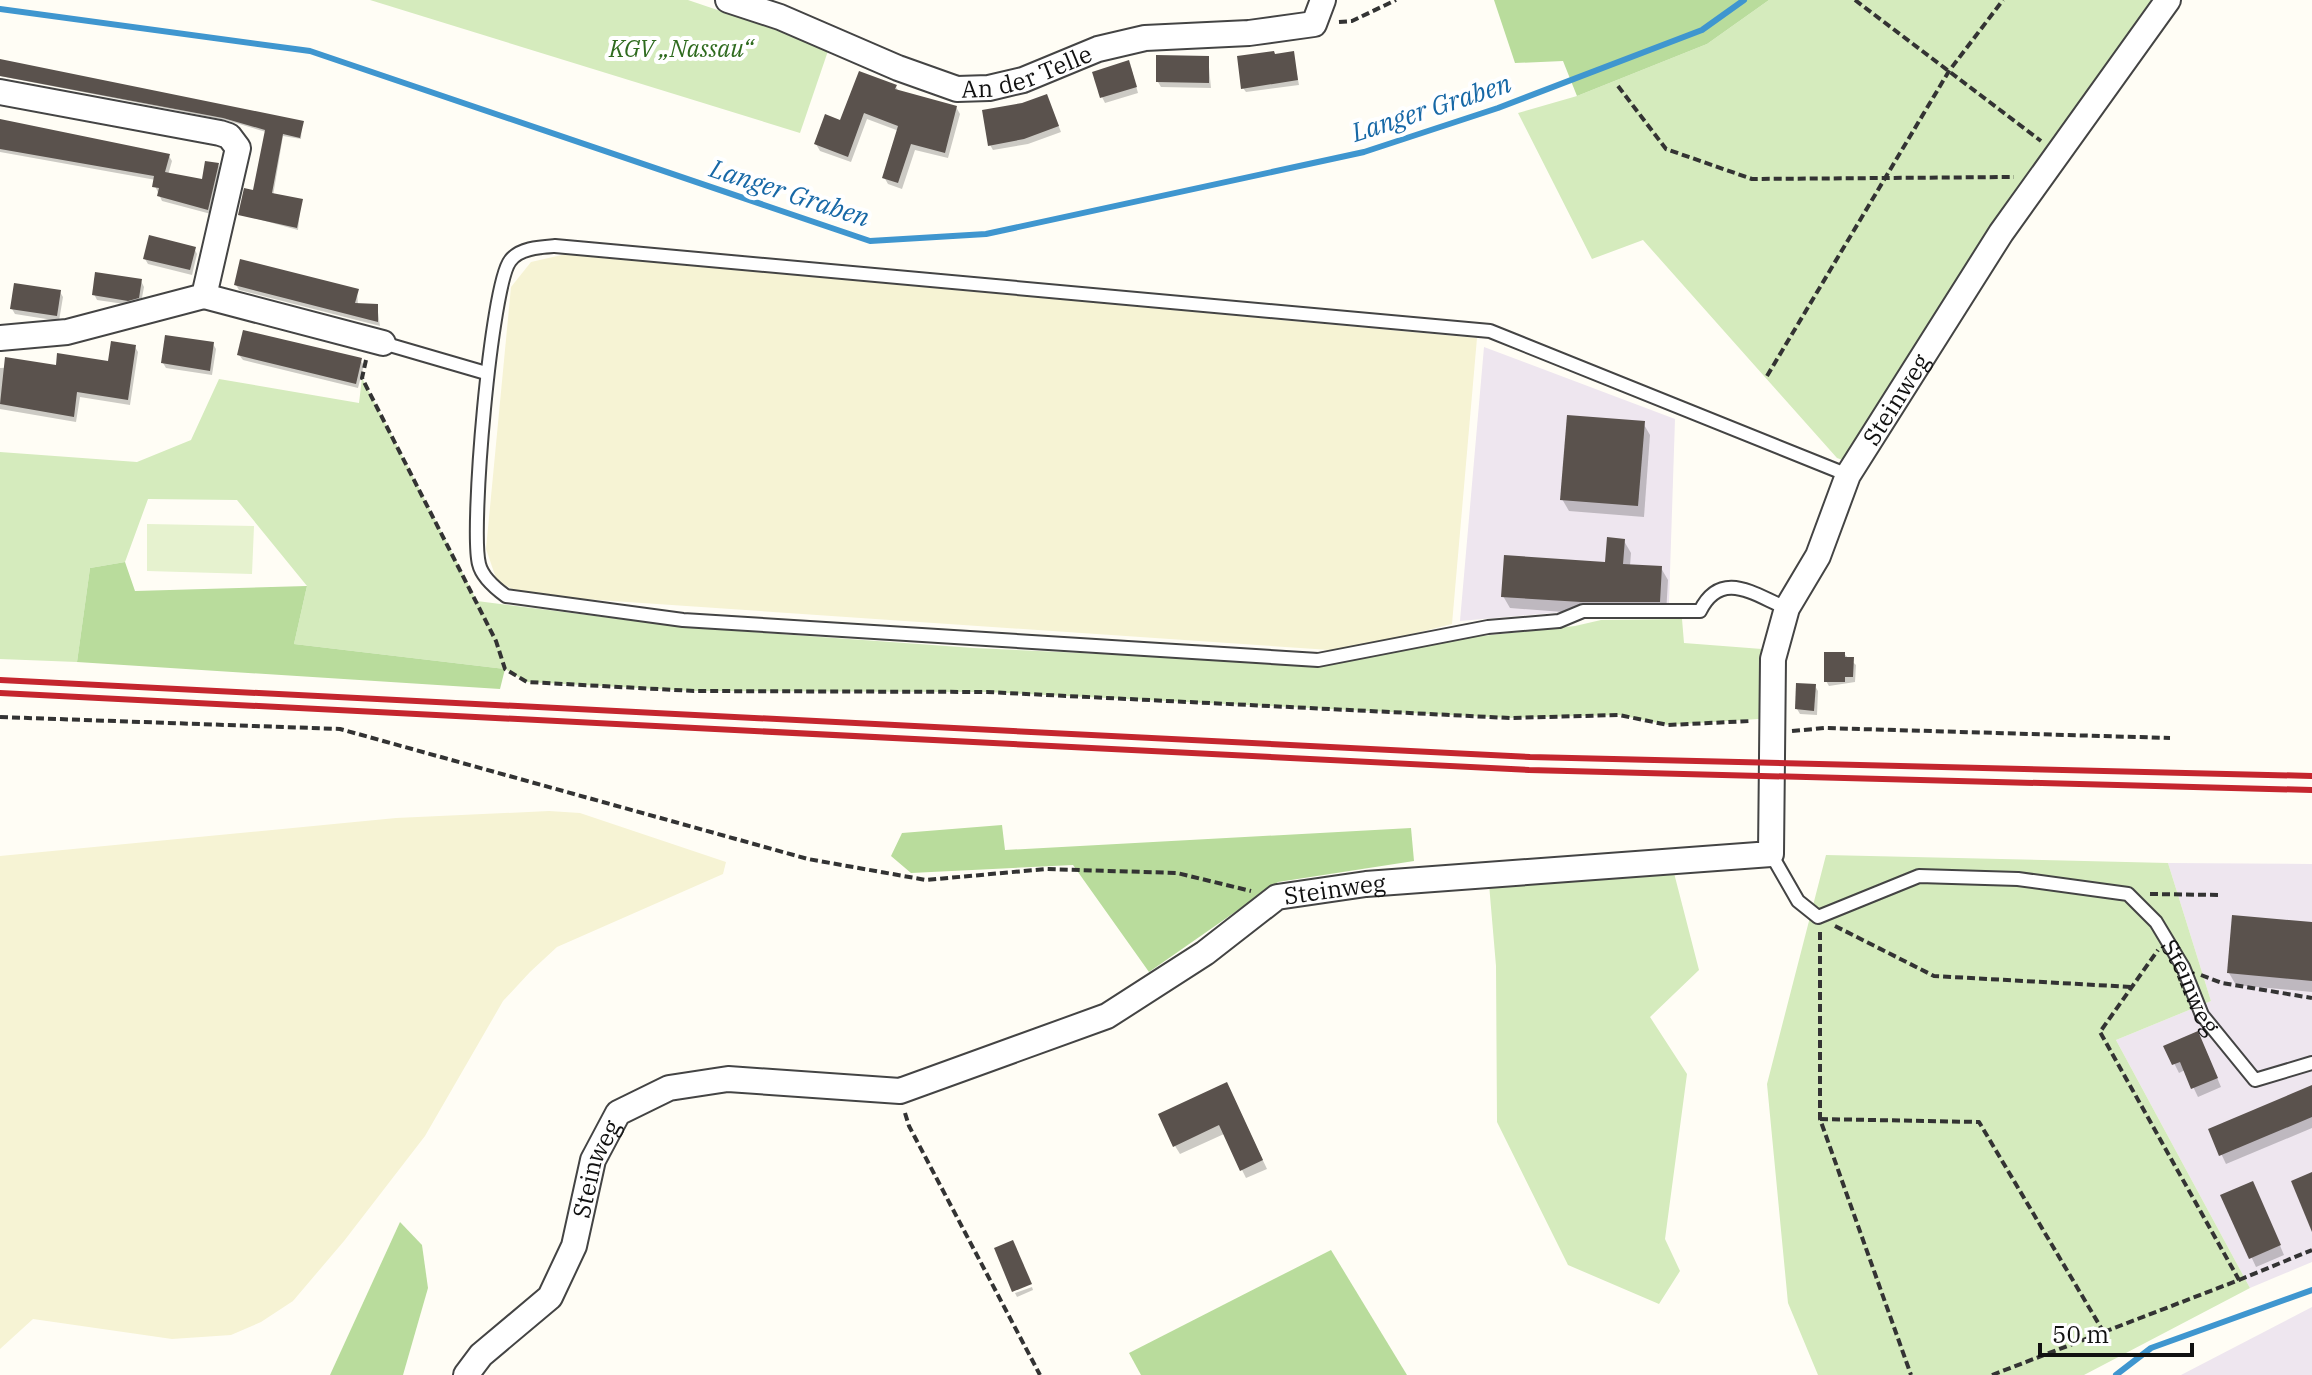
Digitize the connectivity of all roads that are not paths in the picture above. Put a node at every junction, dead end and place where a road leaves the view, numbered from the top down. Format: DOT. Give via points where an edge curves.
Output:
graph roads {
  1 [pos="728,0"];
  2 [pos="1323,0"];
  3 [pos="2168,0"];
  4 [pos="0,92"];
  5 [pos="204,296"];
  6 [pos="0,338"];
  7 [pos="377,340"];
  8 [pos="486,373"];
  9 [pos="1848,475"];
  10 [pos="1787,608"];
  11 [pos="1771,854"];
  12 [pos="2312,1063"];
  13 [pos="466,1375"];
  1 -- 2 [label="street, An der Telle" via="957,89 1023,80 1098,49 1145,38 1314,24"];
  3 -- 9 [label="street, Steinweg" via="2001,233"];
  4 -- 5 [label="street" via="220,133 235,141"];
  5 -- 6 [label="street" via="67,332"];
  5 -- 7 [label="street"];
  7 -- 8 [label="lane"];
  8 -- 9 [label="lane" via="497,297 508,264 521,252 555,246 1490,331"];
  8 -- 10 [label="lane" via="479,564 494,588 506,596 683,620 1318,660 1488,627 1559,621 1583,611 1700,611 1720,590 1750,589"];
  9 -- 10 [label="street, Steinweg" via="1818,556"];
  10 -- 11 [label="street, Steinweg" via="1773,659"];
  11 -- 12 [label="lane, Steinweg" via="1798,901 1818,917 1919,876 2018,879 2128,894 2156,922 2183,967 2202,1015 2255,1080"];
  11 -- 13 [label="street, Steinweg" via="1366,884 1277,897 1205,953 1107,1016 900,1091 728,1079 669,1088 618,1113 593,1160 574,1246 550,1297 481,1355"];
}
